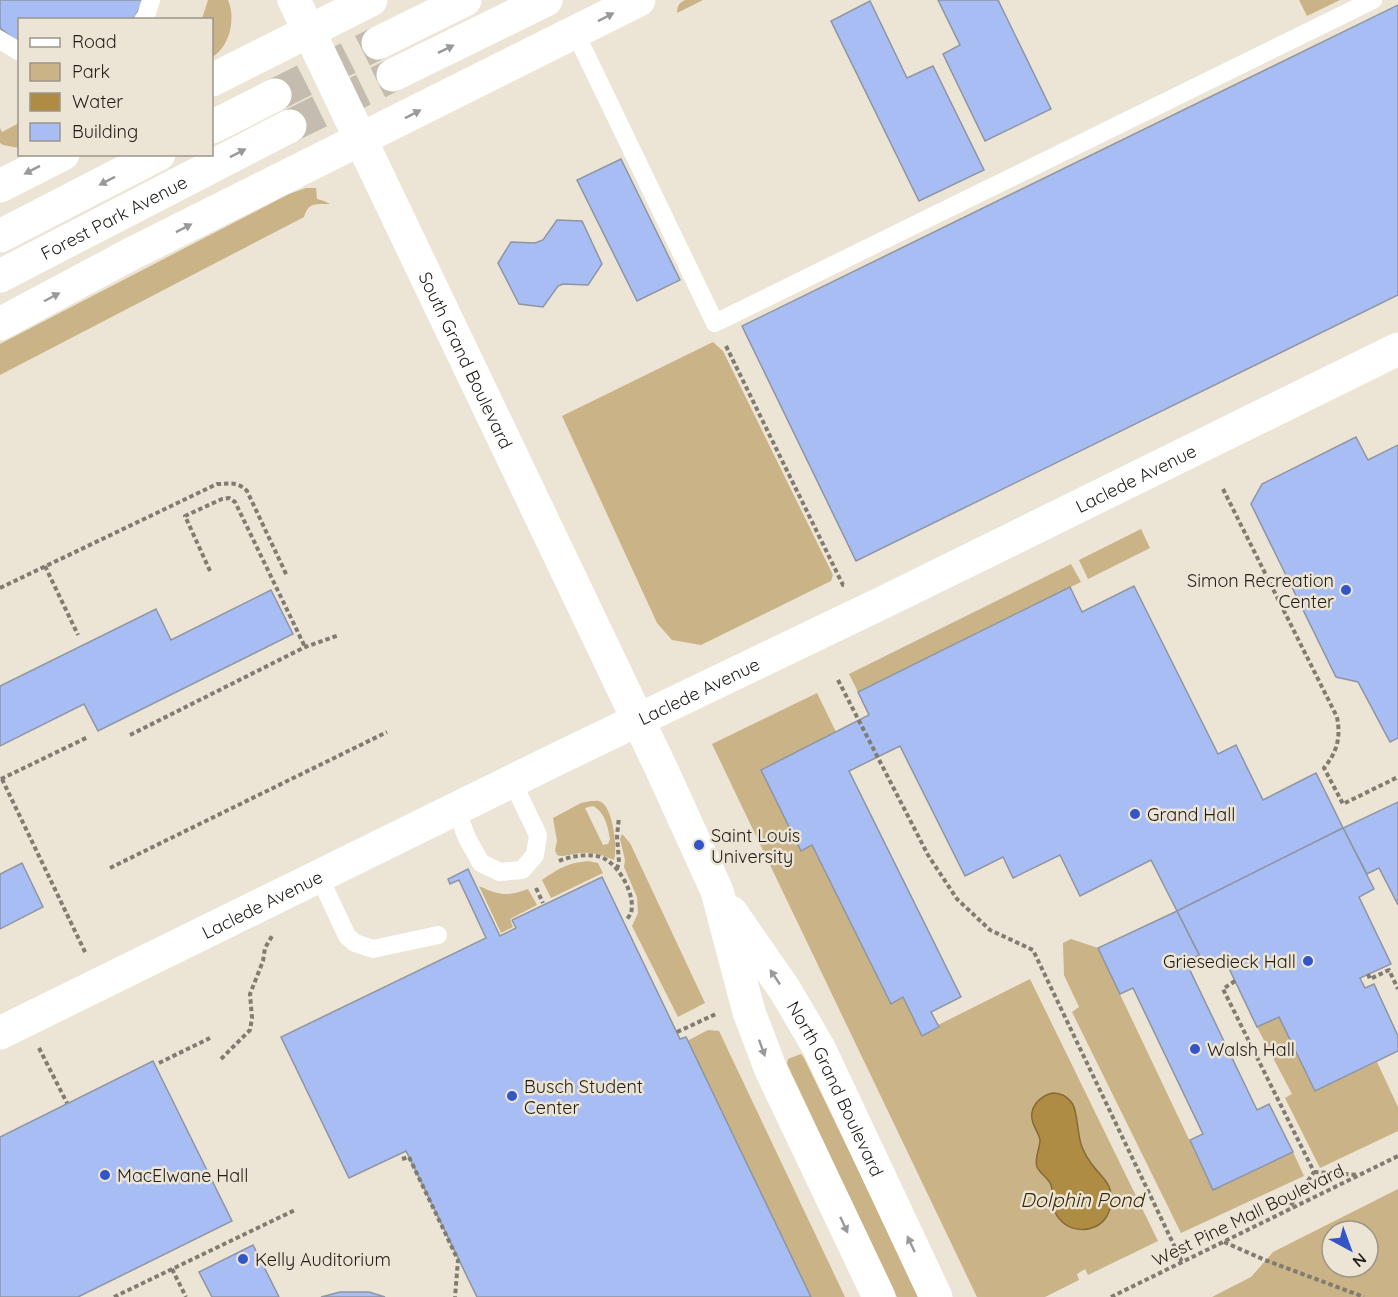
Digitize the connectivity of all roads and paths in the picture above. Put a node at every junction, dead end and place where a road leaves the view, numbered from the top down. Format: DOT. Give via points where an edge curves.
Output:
graph roads {
  1 [pos="151,0"];
  2 [pos="294,0"];
  3 [pos="370,0"];
  4 [pos="465,0"];
  5 [pos="546,0"];
  6 [pos="639,0"];
  7 [pos="1373,0"];
  8 [pos="144,18"];
  9 [pos="575,32"];
  10 [pos="0,40"];
  11 [pos="314,41"];
  12 [pos="378,43"];
  13 [pos="18,51"];
  14 [pos="393,75"];
  15 [pos="213,80"];
  16 [pos="275,95"];
  17 [pos="213,126"];
  18 [pos="290,126"];
  19 [pos="355,129"];
  20 [pos="59,156"];
  21 [pos="155,156"];
  22 [pos="0,186"];
  23 [pos="0,236"];
  24 [pos="0,276"];
  25 [pos="715,323"];
  26 [pos="0,324"];
  27 [pos="1398,349"];
  28 [pos="1223,489"];
  29 [pos="45,566"];
  30 [pos="210,571"];
  31 [pos="287,576"];
  32 [pos="853,580"];
  33 [pos="0,588"];
  34 [pos="78,634"];
  35 [pos="339,635"];
  36 [pos="305,647"];
  37 [pos="838,680"];
  38 [pos="639,720"];
  39 [pos="387,732"];
  40 [pos="130,735"];
  41 [pos="88,737"];
  42 [pos="1398,777"];
  43 [pos="1,779"];
  44 [pos="512,781"];
  45 [pos="456,809"];
  46 [pos="619,817"];
  47 [pos="554,864"];
  48 [pos="110,868"];
  49 [pos="616,869"];
  50 [pos="320,876"];
  51 [pos="717,891"];
  52 [pos="626,920"];
  53 [pos="274,933"];
  54 [pos="438,935"];
  55 [pos="86,954"];
  56 [pos="1368,974"];
  57 [pos="1235,981"];
  58 [pos="1398,989"];
  59 [pos="717,1013"];
  60 [pos="12,1027"];
  61 [pos="677,1032"];
  62 [pos="210,1038"];
  63 [pos="221,1059"];
  64 [pos="159,1063"];
  65 [pos="67,1103"];
  66 [pos="1398,1156"];
  67 [pos="402,1159"];
  68 [pos="1314,1172"];
  69 [pos="1359,1175"];
  70 [pos="295,1209"];
  71 [pos="1288,1210"];
  72 [pos="1224,1242"];
  73 [pos="1182,1263"];
  74 [pos="172,1269"];
  75 [pos="114,1297"];
  76 [pos="186,1297"];
  77 [pos="455,1297"];
  78 [pos="879,1297"];
  79 [pos="936,1297"];
  80 [pos="1111,1297"];
  81 [pos="1364,1297"];
  1 -- 8 [label="lane"];
  2 -- 11 [label="main road, South Grand Boulevard"];
  3 -- 11 [label="main road"];
  4 -- 12 [label="main road"];
  14 -- 5 [label="main road, one-way"];
  9 -- 6 [label="main road, one-way"];
  7 -- 25 [label="lane"];
  19 -- 9 [label="main road, one-way"];
  9 -- 25 [label="lane"];
  10 -- 13 [label="lane"];
  11 -- 15 [label="main road"];
  11 -- 19 [label="main road, South Grand Boulevard"];
  16 -- 17 [label="main road"];
  24 -- 18 [label="main road, Forest Park Avenue, one-way"];
  26 -- 19 [label="main road, one-way"];
  19 -- 38 [label="main road, South Grand Boulevard"];
  20 -- 22 [label="main road, one-way"];
  21 -- 23 [label="main road, Forest Park Avenue, one-way"];
  25 -- 32 [label="path" via="843,585"];
  27 -- 38 [label="main road, Laclede Avenue"];
  28 -- 42 [label="path" via="1337,717 1340,731 1333,757 1324,768 1343,804"];
  29 -- 31 [label="path" via="217,484 234,484 247,491"];
  29 -- 33 [label="path"];
  29 -- 34 [label="path"];
  30 -- 36 [label="path" via="185,516 230,498 236,502"];
  35 -- 36 [label="path"];
  36 -- 40 [label="path"];
  37 -- 73 [label="path" via="928,855 957,898 990,930 1033,950"];
  38 -- 44 [label="main road, Laclede Avenue"];
  38 -- 51 [label="main road, North Grand Boulevard"];
  39 -- 48 [label="path"];
  41 -- 43 [label="path"];
  43 -- 55 [label="path"];
  44 -- 45 [label="main road, Laclede Avenue"];
  44 -- 45 [label="lane" via="538,835 536,855 522,870 500,872 481,863"];
  45 -- 50 [label="main road, Laclede Avenue"];
  46 -- 49 [label="path"];
  47 -- 49 [label="path" via="591,856 604,858"];
  49 -- 52 [label="path" via="631,900 631,913"];
  50 -- 54 [label="lane" via="347,936 355,943 373,949"];
  50 -- 60 [label="main road, Laclede Avenue"];
  51 -- 78 [label="main road, North Grand Boulevard, one-way" via="749,1012 771,1070"];
  79 -- 51 [label="main road, North Grand Boulevard, one-way" via="819,1048 785,990"];
  53 -- 63 [label="path" via="250,994 250,1030"];
  56 -- 58 [label="path" via="1370,979 1389,970"];
  57 -- 68 [label="path" via="1223,989"];
  59 -- 61 [label="path"];
  60 -- 65 [label="path"];
  62 -- 64 [label="path"];
  66 -- 69 [label="path, West Pine Mall Boulevard"];
  67 -- 77 [label="path" via="409,1156 458,1260"];
  68 -- 69 [label="path"];
  68 -- 71 [label="path"];
  69 -- 71 [label="path, West Pine Mall Boulevard"];
  70 -- 74 [label="path"];
  71 -- 72 [label="path, West Pine Mall Boulevard"];
  72 -- 73 [label="path, West Pine Mall Boulevard"];
  72 -- 81 [label="path"];
  73 -- 80 [label="path, West Pine Mall Boulevard"];
  74 -- 75 [label="path"];
  74 -- 76 [label="path"];
}
